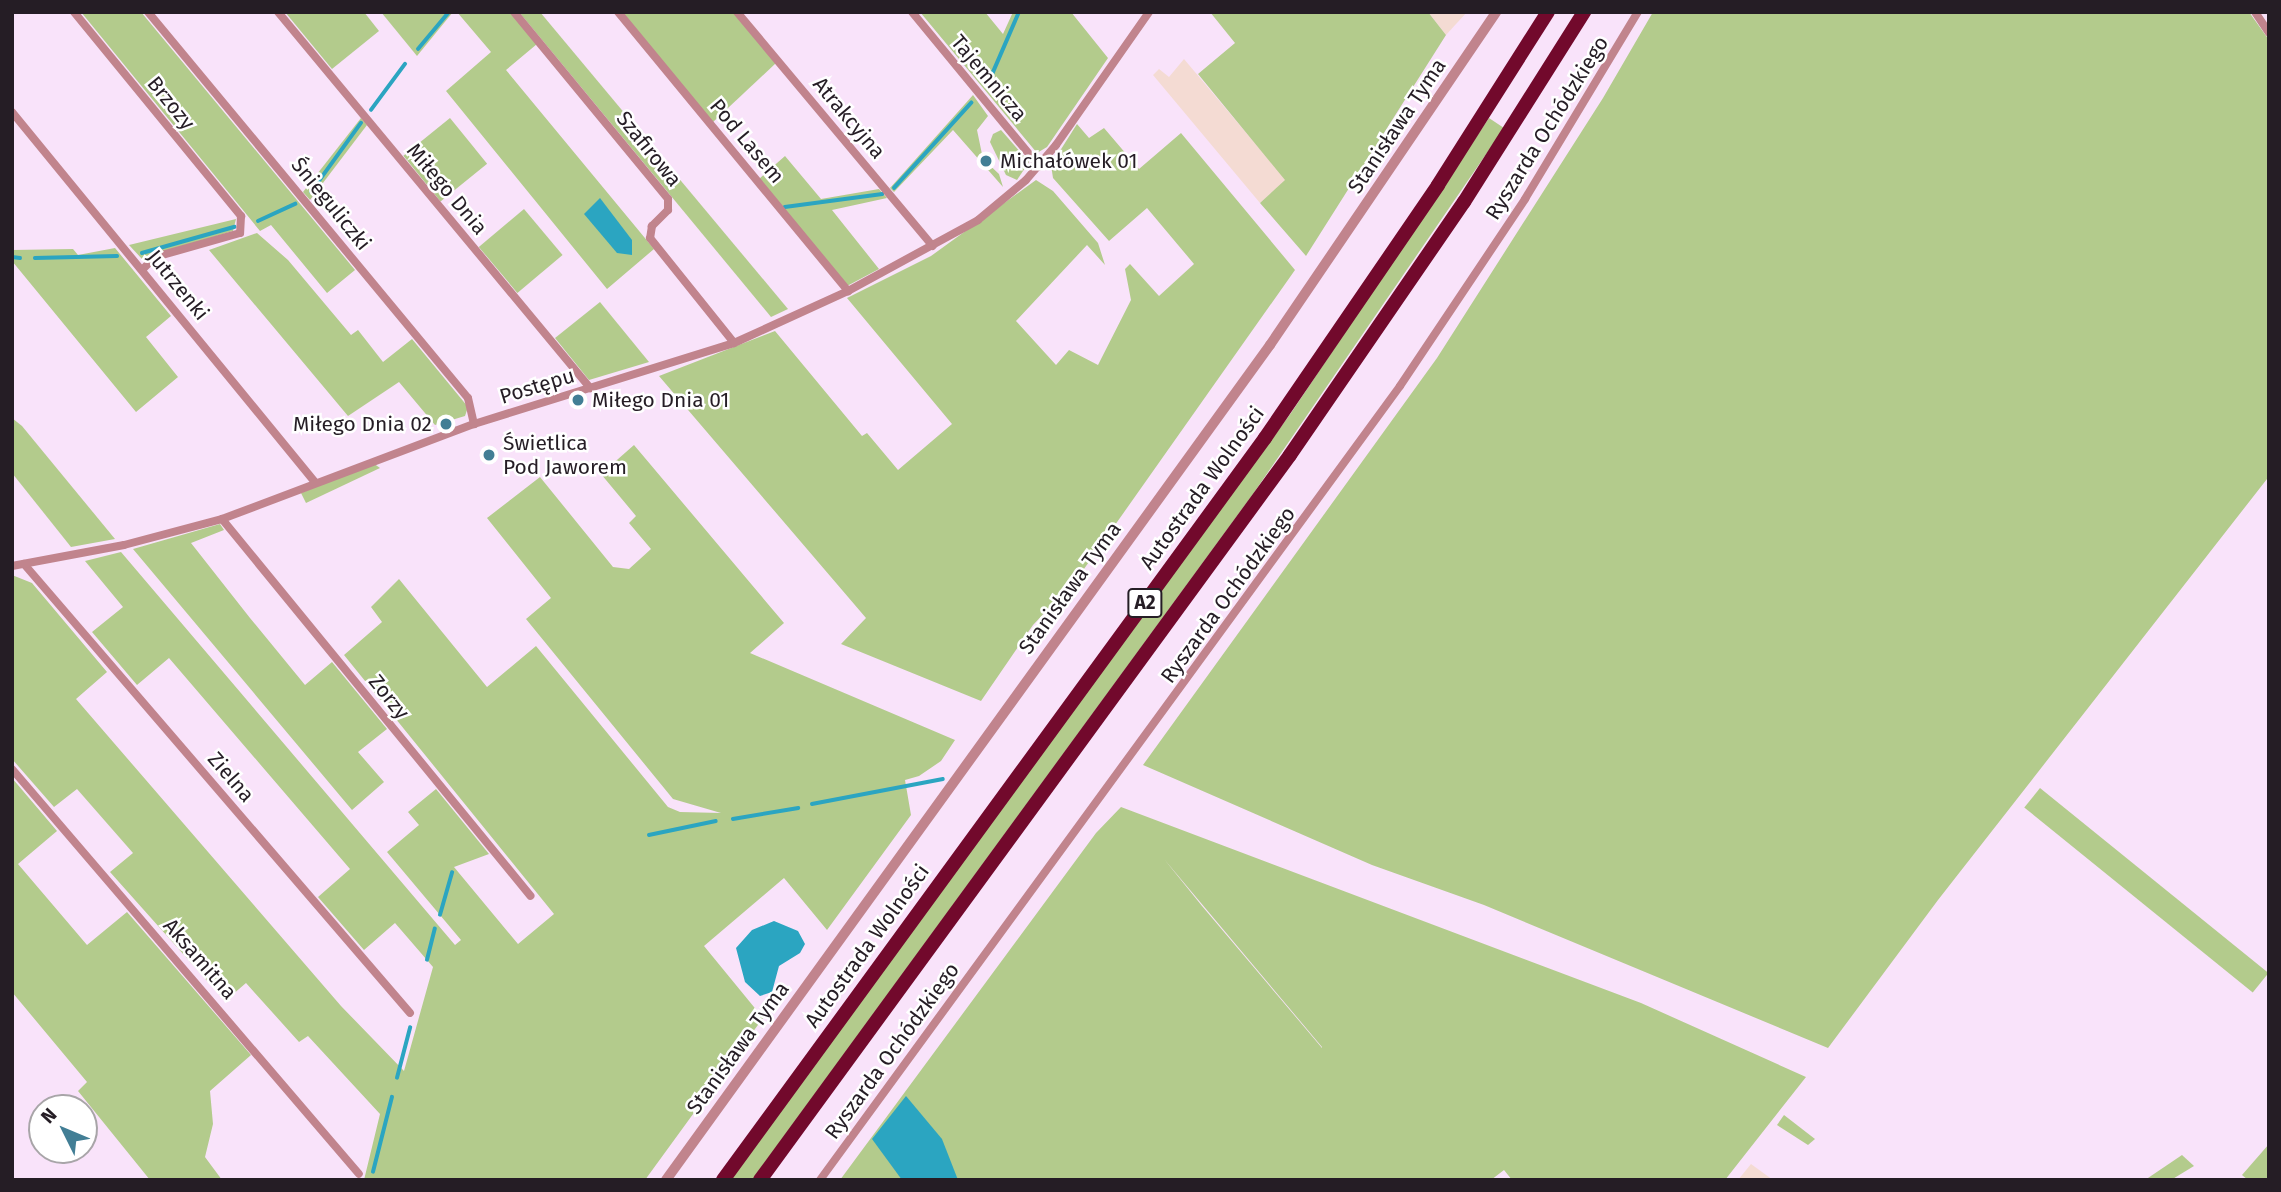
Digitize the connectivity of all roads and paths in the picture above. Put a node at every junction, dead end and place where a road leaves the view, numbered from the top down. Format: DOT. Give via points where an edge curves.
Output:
graph roads {
  1 [pos="75,12"];
  2 [pos="148,12"];
  3 [pos="278,12"];
  4 [pos="514,12"];
  5 [pos="618,12"];
  6 [pos="737,12"];
  7 [pos="912,12"];
  8 [pos="1149,12"];
  9 [pos="1496,12"];
  10 [pos="1548,12"];
  11 [pos="1584,12"];
  12 [pos="1638,12"];
  13 [pos="2255,12"];
  14 [pos="2269,33"];
  15 [pos="12,112"];
  16 [pos="1039,166"];
  17 [pos="933,246"];
  18 [pos="143,269"];
  19 [pos="848,291"];
  20 [pos="734,343"];
  21 [pos="590,388"];
  22 [pos="474,424"];
  23 [pos="314,481"];
  24 [pos="222,519"];
  25 [pos="24,564"];
  26 [pos="12,566"];
  27 [pos="12,769"];
  28 [pos="531,896"];
  29 [pos="410,1013"];
  30 [pos="359,1174"];
  31 [pos="666,1180"];
  32 [pos="723,1180"];
  33 [pos="760,1180"];
  34 [pos="820,1180"];
  1 -- 18 [label="street, Brzozy" via="241,216 240,233 155,257"];
  2 -- 22 [label="street, Śnieguliczki" via="468,398"];
  3 -- 21 [label="street, Miłego Dnia"];
  4 -- 20 [label="street, Szafirowa" via="668,199 668,210 653,226 650,238"];
  5 -- 19 [label="street, Pod Lasem"];
  6 -- 17 [label="street, Atrakcyjna"];
  7 -- 16 [label="street, Tajemnicza"];
  8 -- 16 [label="street, Postępu"];
  9 -- 31 [label="street, Stanisława Tyma" via="1270,345"];
  10 -- 32 [label="highway, Autostrada Wolności / A2" via="1438,185 1273,426"];
  11 -- 33 [label="highway, A2" via="1470,192 1306,433"];
  12 -- 34 [label="street, Ryszarda Ochódzkiego" via="1525,199 1407,377"];
  13 -- 14 [label="street"];
  15 -- 18 [label="street, Jutrzenki"];
  16 -- 17 [label="street, Postępu" via="978,220"];
  17 -- 19 [label="street, Postępu"];
  18 -- 23 [label="street, Jutrzenki"];
  19 -- 20 [label="street, Postępu"];
  20 -- 21 [label="street, Postępu"];
  21 -- 22 [label="street, Postępu"];
  22 -- 23 [label="street, Postępu"];
  23 -- 24 [label="street, Postępu"];
  24 -- 25 [label="street, Postępu" via="124,545"];
  24 -- 28 [label="street, Zorzy"];
  25 -- 26 [label="street, Postępu"];
  25 -- 29 [label="street, Zielna"];
  27 -- 30 [label="street, Aksamitna"];
}
